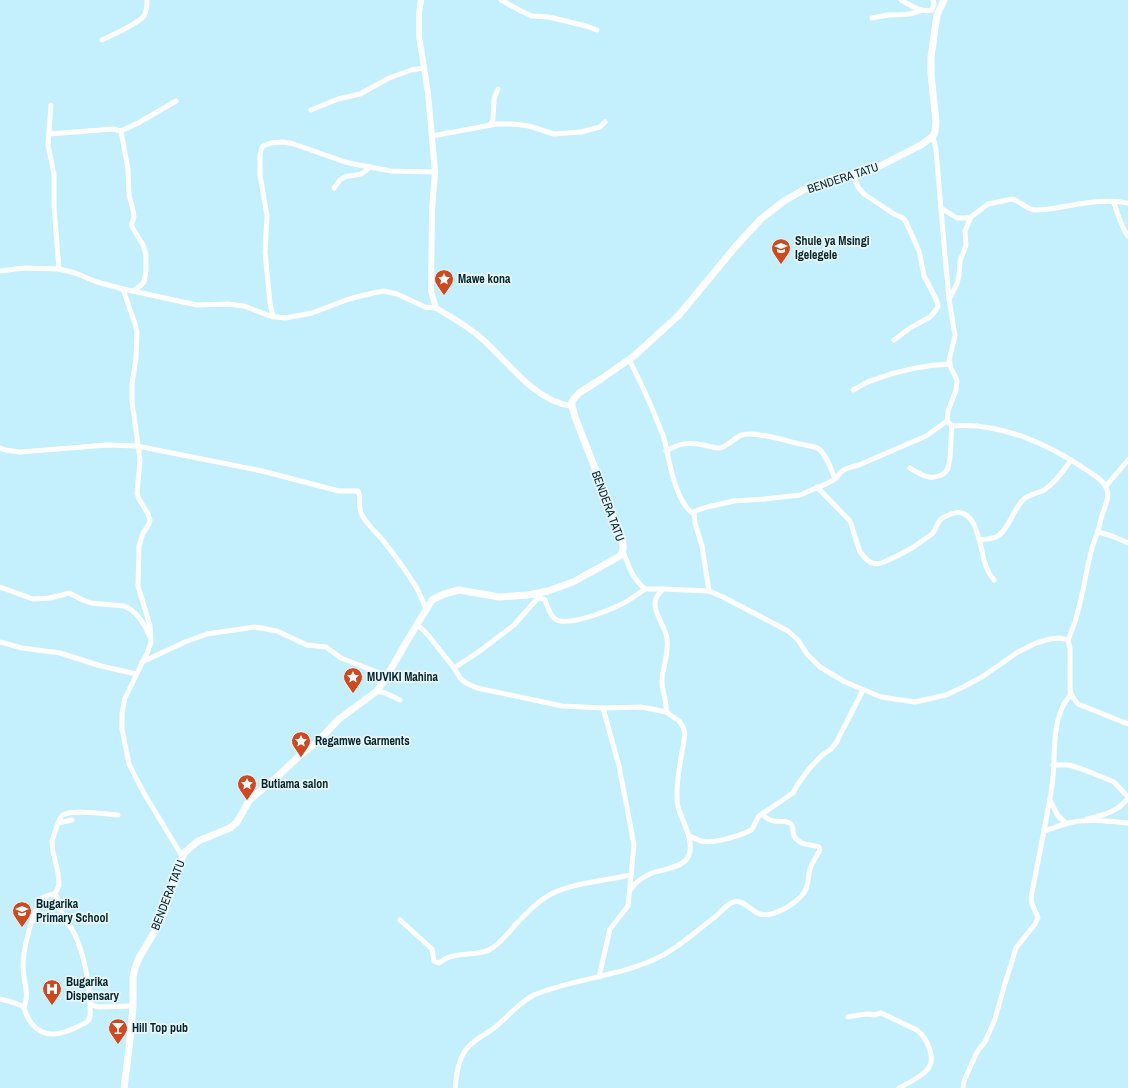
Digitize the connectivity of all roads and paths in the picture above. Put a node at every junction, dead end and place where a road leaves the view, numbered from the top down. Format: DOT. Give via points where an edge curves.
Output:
graph roads {
  1 [pos="147,0"];
  2 [pos="421,0"];
  3 [pos="501,0"];
  4 [pos="901,0"];
  5 [pos="933,0"];
  6 [pos="944,0"];
  7 [pos="922,10"];
  8 [pos="872,18"];
  9 [pos="597,30"];
  10 [pos="102,40"];
  11 [pos="424,68"];
  12 [pos="498,89"];
  13 [pos="176,101"];
  14 [pos="51,105"];
  15 [pos="311,110"];
  16 [pos="605,122"];
  17 [pos="490,125"];
  18 [pos="121,131"];
  19 [pos="49,134"];
  20 [pos="432,136"];
  21 [pos="933,136"];
  22 [pos="370,167"];
  23 [pos="435,172"];
  24 [pos="853,175"];
  25 [pos="334,188"];
  26 [pos="1113,201"];
  27 [pos="1128,203"];
  28 [pos="941,208"];
  29 [pos="971,217"];
  30 [pos="1128,236"];
  31 [pos="59,269"];
  32 [pos="0,271"];
  33 [pos="123,289"];
  34 [pos="133,291"];
  35 [pos="949,300"];
  36 [pos="436,308"];
  37 [pos="273,317"];
  38 [pos="894,340"];
  39 [pos="629,359"];
  40 [pos="950,364"];
  41 [pos="853,390"];
  42 [pos="572,406"];
  43 [pos="947,421"];
  44 [pos="952,426"];
  45 [pos="138,446"];
  46 [pos="0,448"];
  47 [pos="666,451"];
  48 [pos="1070,460"];
  49 [pos="1128,460"];
  50 [pos="910,468"];
  51 [pos="836,479"];
  52 [pos="1106,486"];
  53 [pos="817,487"];
  54 [pos="694,514"];
  55 [pos="1098,532"];
  56 [pos="980,540"];
  57 [pos="1128,543"];
  58 [pos="623,551"];
  59 [pos="994,580"];
  60 [pos="0,587"];
  61 [pos="645,589"];
  62 [pos="663,589"];
  63 [pos="709,591"];
  64 [pos="538,596"];
  65 [pos="426,609"];
  66 [pos="418,624"];
  67 [pos="1068,640"];
  68 [pos="0,642"];
  69 [pos="151,642"];
  70 [pos="142,662"];
  71 [pos="454,668"];
  72 [pos="136,674"];
  73 [pos="387,676"];
  74 [pos="863,690"];
  75 [pos="377,691"];
  76 [pos="1070,694"];
  77 [pos="400,700"];
  78 [pos="603,708"];
  79 [pos="666,712"];
  80 [pos="1128,724"];
  81 [pos="1053,765"];
  82 [pos="1128,797"];
  83 [pos="1050,800"];
  84 [pos="762,814"];
  85 [pos="118,815"];
  86 [pos="72,820"];
  87 [pos="1080,821"];
  88 [pos="58,823"];
  89 [pos="1066,823"];
  90 [pos="1128,823"];
  91 [pos="1045,831"];
  92 [pos="689,836"];
  93 [pos="182,856"];
  94 [pos="631,875"];
  95 [pos="630,890"];
  96 [pos="55,894"];
  97 [pos="400,920"];
  98 [pos="599,977"];
  99 [pos="0,999"];
  100 [pos="90,1004"];
  101 [pos="133,1006"];
  102 [pos="24,1007"];
  103 [pos="848,1017"];
  104 [pos="124,1088"];
  105 [pos="455,1088"];
  106 [pos="900,1088"];
  107 [pos="963,1088"];
  1 -- 10 [label="street" via="144,15 138,22"];
  2 -- 11 [label="street" via="419,36"];
  3 -- 9 [label="street" via="532,16 548,17"];
  4 -- 7 [label="street"];
  5 -- 7 [label="street" via="932,10"];
  6 -- 21 [label="main road" via="937,15 931,57 936,122"];
  7 -- 8 [label="street" via="917,13"];
  11 -- 15 [label="street" via="411,70 360,94 338,99"];
  11 -- 20 [label="street"];
  12 -- 17 [label="street"];
  13 -- 18 [label="street"];
  14 -- 19 [label="street"];
  16 -- 17 [label="street" via="590,131 554,134 529,126"];
  17 -- 20 [label="street"];
  18 -- 19 [label="street" via="113,129"];
  18 -- 34 [label="street" via="134,216 132,227 146,255 144,282"];
  19 -- 31 [label="street" via="48,145 54,174"];
  20 -- 23 [label="street"];
  21 -- 24 [label="main road, BENDERA TATU" via="880,166"];
  21 -- 28 [label="street"];
  22 -- 23 [label="street" via="391,172"];
  22 -- 25 [label="street" via="360,175 341,179"];
  22 -- 37 [label="street" via="345,162 294,144 283,142 263,146 260,155 260,175 267,216 265,252"];
  23 -- 36 [label="street" via="430,291"];
  24 -- 38 [label="street" via="864,194 906,222 919,251 924,276 938,306 930,317"];
  24 -- 39 [label="main road, BENDERA TATU" via="828,180 805,189 761,219 679,314"];
  26 -- 27 [label="street"];
  26 -- 29 [label="street" via="1035,210 1012,199 988,204"];
  26 -- 30 [label="street"];
  28 -- 29 [label="street" via="957,218"];
  28 -- 35 [label="street"];
  29 -- 35 [label="street" via="965,231 966,245 960,261 957,284"];
  31 -- 32 [label="street" via="24,268"];
  31 -- 33 [label="street"];
  33 -- 34 [label="street"];
  33 -- 45 [label="street" via="137,333 132,397"];
  34 -- 37 [label="street" via="197,305 244,306"];
  35 -- 40 [label="street" via="955,336"];
  36 -- 37 [label="street" via="425,307 384,290 349,299 312,313 285,318"];
  36 -- 42 [label="street" via="467,326 534,389 556,403"];
  39 -- 42 [label="main road, BENDERA TATU" via="579,393 572,401"];
  39 -- 47 [label="street" via="657,419"];
  40 -- 41 [label="street" via="938,364 889,375 871,380"];
  40 -- 43 [label="street" via="957,380"];
  42 -- 58 [label="main road, BENDERA TATU" via="620,532"];
  43 -- 44 [label="street"];
  43 -- 51 [label="street" via="926,436 842,471"];
  44 -- 48 [label="street" via="975,426 1006,431 1047,447"];
  44 -- 50 [label="street" via="949,463 944,474 931,478 922,476"];
  45 -- 46 [label="street" via="106,445 20,452"];
  45 -- 65 [label="street" via="262,471 334,490 358,491 360,513 403,568 416,587"];
  45 -- 69 [label="street" via="140,460 137,493 150,520 139,546 138,586 150,626"];
  47 -- 51 [label="street" via="686,443 725,447 743,434 780,438 821,450"];
  47 -- 54 [label="street" via="682,501 689,512"];
  48 -- 52 [label="street" via="1104,482"];
  48 -- 56 [label="street" via="1052,484 1031,494 1020,503 998,536"];
  49 -- 52 [label="street"];
  51 -- 53 [label="street"];
  52 -- 55 [label="street" via="1108,496"];
  53 -- 54 [label="street" via="800,495 734,501 707,507"];
  53 -- 56 [label="street" via="850,521 860,552 872,563 884,562 912,548 935,531 940,520 955,512 962,512 968,516"];
  54 -- 63 [label="street"];
  55 -- 57 [label="street"];
  55 -- 67 [label="street" via="1074,627"];
  56 -- 59 [label="street" via="984,562"];
  58 -- 61 [label="street" via="630,571"];
  58 -- 64 [label="main road, BENDERA TATU" via="620,556 572,582"];
  60 -- 69 [label="street" via="33,599 69,593 91,603 124,606 139,617"];
  61 -- 62 [label="street"];
  61 -- 64 [label="street" via="624,603 587,618 560,622 555,619 545,600"];
  62 -- 63 [label="street"];
  62 -- 79 [label="street" via="655,600 655,608 668,638 662,679"];
  63 -- 74 [label="street" via="788,631 820,667"];
  64 -- 65 [label="main road, BENDERA TATU" via="499,597 459,590 432,600"];
  64 -- 71 [label="street" via="514,625"];
  65 -- 66 [label="main road, BENDERA TATU"];
  66 -- 71 [label="street"];
  66 -- 73 [label="main road, BENDERA TATU"];
  67 -- 74 [label="street" via="1059,638 1036,643 976,680 946,695 915,702 881,698"];
  67 -- 76 [label="street"];
  68 -- 72 [label="street" via="60,653"];
  69 -- 70 [label="street"];
  70 -- 72 [label="street"];
  70 -- 73 [label="street" via="207,634 255,627 277,631 307,645 326,647 341,658"];
  71 -- 78 [label="street" via="466,684 477,688 562,706"];
  72 -- 93 [label="street" via="125,698 122,713 122,729 129,764"];
  73 -- 75 [label="main road, BENDERA TATU"];
  74 -- 84 [label="street" via="830,750 809,769 793,793"];
  75 -- 77 [label="street"];
  75 -- 93 [label="main road, BENDERA TATU" via="339,719 320,739 254,796 234,825 198,842"];
  76 -- 80 [label="street" via="1078,704"];
  76 -- 81 [label="street" via="1059,716"];
  78 -- 79 [label="street" via="640,707"];
  78 -- 94 [label="street" via="619,766 634,845"];
  79 -- 92 [label="street" via="679,721 685,734 677,798"];
  81 -- 82 [label="street" via="1069,766 1102,776 1114,782"];
  81 -- 83 [label="street"];
  82 -- 87 [label="street" via="1119,808 1111,812"];
  83 -- 89 [label="street" via="1058,816"];
  83 -- 91 [label="street"];
  84 -- 92 [label="street" via="753,828 727,838 708,842"];
  84 -- 98 [label="street" via="772,821 791,824 794,836 798,840 803,844 819,847 803,894 782,910 767,915 735,901 678,945 653,960"];
  85 -- 88 [label="street" via="69,813 64,814"];
  86 -- 88 [label="street"];
  87 -- 89 [label="street"];
  87 -- 90 [label="street"];
  88 -- 96 [label="street" via="52,841 59,885"];
  89 -- 91 [label="street"];
  91 -- 107 [label="street" via="1031,898 1038,918 1016,948 995,1019 973,1060"];
  92 -- 95 [label="street" via="686,860 644,877"];
  93 -- 101 [label="main road, BENDERA TATU" via="162,919 135,968"];
  94 -- 95 [label="street"];
  94 -- 97 [label="street" via="554,893 539,903 490,949 482,953 453,956 440,963 434,961 432,949"];
  95 -- 98 [label="street" via="628,906 610,930"];
  96 -- 100 [label="street" via="65,921 74,932 78,944"];
  96 -- 102 [label="street" via="40,901 30,928 24,953 27,1002"];
  98 -- 105 [label="street" via="569,983 522,1002 463,1053"];
  99 -- 102 [label="street"];
  100 -- 101 [label="street" via="98,1007"];
  100 -- 102 [label="street" via="87,1022 70,1031 52,1035 36,1028 26,1015"];
  101 -- 104 [label="main road, BENDERA TATU"];
  103 -- 106 [label="street" via="881,1013 922,1034 930,1051 930,1064 926,1071"];
}
